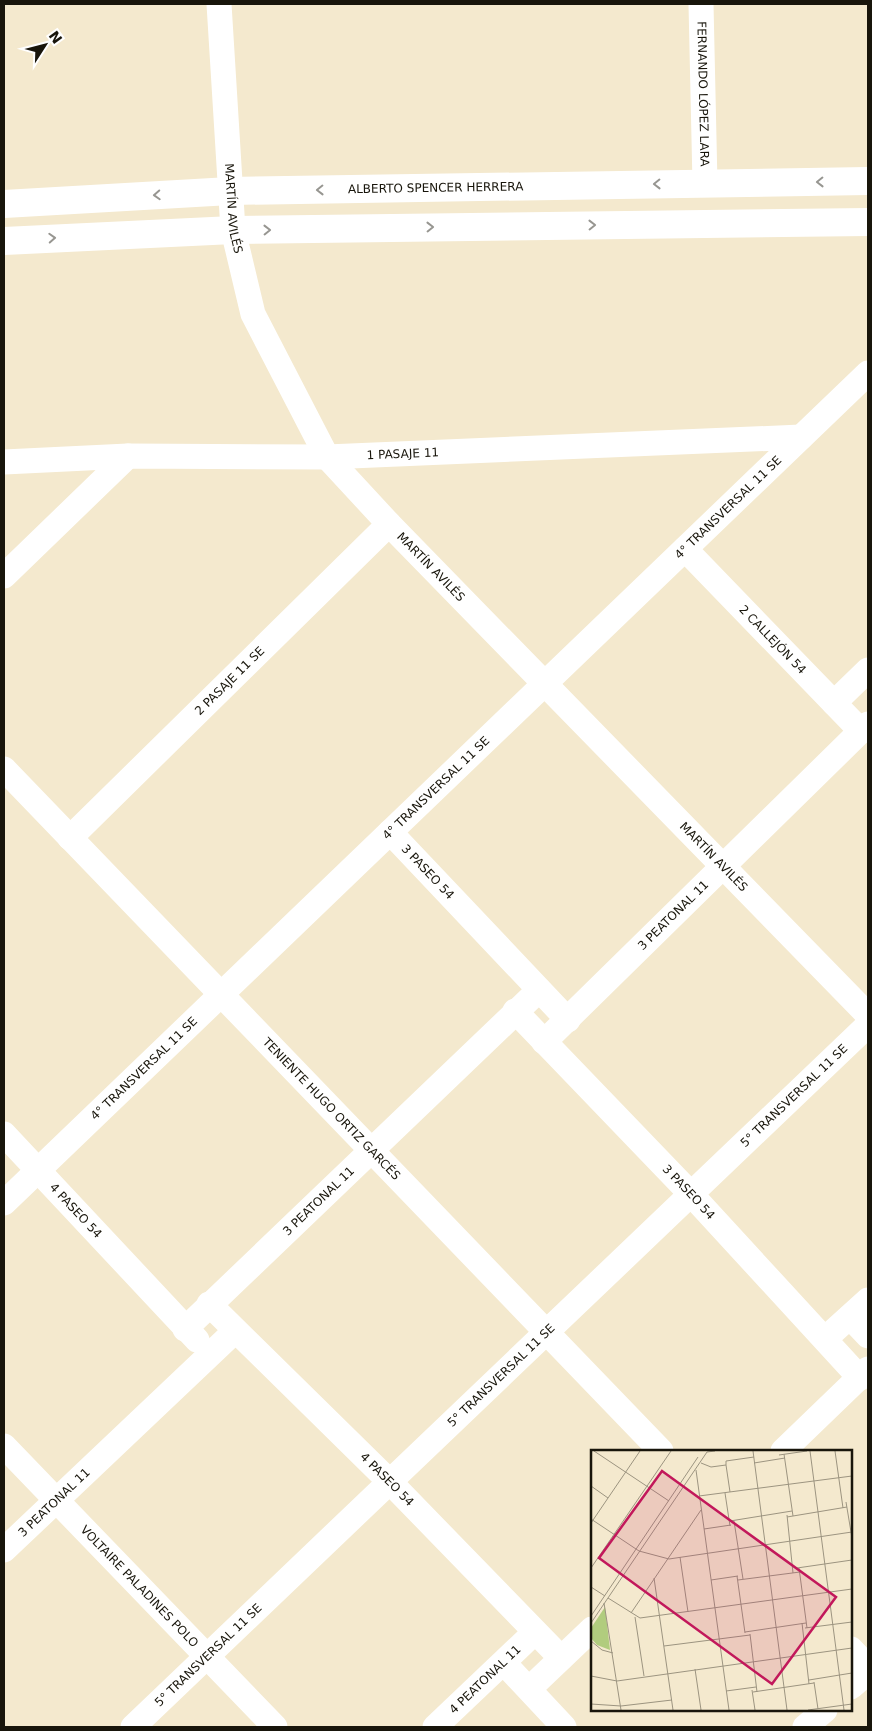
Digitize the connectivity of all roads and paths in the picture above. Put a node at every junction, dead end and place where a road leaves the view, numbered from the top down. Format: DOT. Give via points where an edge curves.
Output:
graph roads {
  1 [pos="219,4"];
  2 [pos="701,4"];
  3 [pos="868,181"];
  4 [pos="705,184"];
  5 [pos="230,191"];
  6 [pos="4,204"];
  7 [pos="868,222"];
  8 [pos="234,230"];
  9 [pos="4,240"];
  10 [pos="868,373"];
  11 [pos="801,437"];
  12 [pos="128,456"];
  13 [pos="327,458"];
  14 [pos="4,462"];
  15 [pos="389,524"];
  16 [pos="685,549"];
  17 [pos="4,576"];
  18 [pos="865,680"];
  19 [pos="545,684"];
  20 [pos="834,703"];
  21 [pos="865,728"];
  22 [pos="4,768"];
  23 [pos="390,832"];
  24 [pos="70,838"];
  25 [pos="723,867"];
  26 [pos="539,990"];
  27 [pos="221,994"];
  28 [pos="515,1012"];
  29 [pos="868,1015"];
  30 [pos="568,1020"];
  31 [pos="868,1025"];
  32 [pos="544,1042"];
  33 [pos="4,1134"];
  34 [pos="371,1150"];
  35 [pos="38,1170"];
  36 [pos="690,1193"];
  37 [pos="4,1202"];
  38 [pos="868,1300"];
  39 [pos="209,1304"];
  40 [pos="850,1317"];
  41 [pos="185,1329"];
  42 [pos="235,1330"];
  43 [pos="548,1334"];
  44 [pos="868,1336"];
  45 [pos="826,1338"];
  46 [pos="211,1353"];
  47 [pos="864,1373"];
  48 [pos="4,1446"];
  49 [pos="660,1450"];
  50 [pos="784,1450"];
  51 [pos="390,1482"];
  52 [pos="57,1502"];
  53 [pos="4,1550"];
  54 [pos="591,1630"];
  55 [pos="536,1632"];
  56 [pos="852,1650"];
  57 [pos="206,1658"];
  58 [pos="561,1658"];
  59 [pos="504,1663"];
  60 [pos="868,1667"];
  61 [pos="868,1672"];
  62 [pos="852,1686"];
  63 [pos="529,1689"];
  64 [pos="824,1711"];
  65 [pos="133,1727"];
  66 [pos="275,1727"];
  67 [pos="435,1727"];
  68 [pos="564,1727"];
  69 [pos="805,1727"];
  1 -- 5 [label="street, MARTÍN AVILÉS"];
  2 -- 4 [label="street, FERNANDO LÓPEZ LARA"];
  3 -- 4 [label="street, ALBERTO SPENCER HERRERA, one-way"];
  4 -- 5 [label="street, ALBERTO SPENCER HERRERA, one-way"];
  5 -- 6 [label="street, ALBERTO SPENCER HERRERA, one-way"];
  5 -- 8 [label="street, MARTÍN AVILÉS"];
  8 -- 7 [label="street, one-way"];
  9 -- 8 [label="street, one-way"];
  8 -- 13 [label="street, MARTÍN AVILÉS" via="253,314"];
  10 -- 11 [label="street, 4° TRANSVERSAL 11 SE"];
  11 -- 13 [label="street, 1 PASAJE 11"];
  11 -- 16 [label="street, 4° TRANSVERSAL 11 SE"];
  12 -- 13 [label="street, 1 PASAJE 11"];
  12 -- 14 [label="street, 1 PASAJE 11"];
  12 -- 17 [label="street"];
  13 -- 15 [label="street, MARTÍN AVILÉS"];
  15 -- 19 [label="street, MARTÍN AVILÉS"];
  15 -- 24 [label="street, 2 PASAJE 11 SE"];
  16 -- 19 [label="street, 4° TRANSVERSAL 11 SE"];
  16 -- 20 [label="street, 2 CALLEJÓN 54"];
  18 -- 20 [label="street"];
  19 -- 23 [label="street, 4° TRANSVERSAL 11 SE"];
  19 -- 25 [label="street, MARTÍN AVILÉS"];
  20 -- 21 [label="street, 2 CALLEJÓN 54"];
  21 -- 25 [label="street, 3 PEATONAL 11"];
  22 -- 24 [label="street, TENIENTE HUGO ORTIZ GARCÉS"];
  23 -- 26 [label="street, 3 PASEO 54"];
  23 -- 27 [label="street, 4° TRANSVERSAL 11 SE"];
  24 -- 27 [label="street, TENIENTE HUGO ORTIZ GARCÉS"];
  25 -- 29 [label="street, MARTÍN AVILÉS"];
  25 -- 30 [label="street, 3 PEATONAL 11"];
  26 -- 28 [label="street, 3 PEATONAL 11"];
  26 -- 30 [label="street, 3 PASEO 54"];
  27 -- 34 [label="street, TENIENTE HUGO ORTIZ GARCÉS"];
  27 -- 35 [label="street, 4° TRANSVERSAL 11 SE"];
  28 -- 32 [label="street, 3 PASEO 54"];
  28 -- 34 [label="street, 3 PEATONAL 11"];
  30 -- 32 [label="street, 3 PEATONAL 11"];
  31 -- 36 [label="street, 5° TRANSVERSAL 11 SE"];
  32 -- 36 [label="street, 3 PASEO 54"];
  33 -- 35 [label="street, 4 PASEO 54"];
  34 -- 39 [label="street, 3 PEATONAL 11"];
  34 -- 43 [label="street, TENIENTE HUGO ORTIZ GARCÉS"];
  35 -- 37 [label="street, 4° TRANSVERSAL 11 SE"];
  35 -- 41 [label="street, 4 PASEO 54"];
  36 -- 43 [label="street, 5° TRANSVERSAL 11 SE"];
  36 -- 45 [label="street, 3 PASEO 54"];
  38 -- 40 [label="street"];
  39 -- 41 [label="street, 3 PEATONAL 11"];
  39 -- 42 [label="street, 4 PASEO 54"];
  40 -- 44 [label="street"];
  40 -- 45 [label="street"];
  41 -- 46 [label="street, 4 PASEO 54"];
  42 -- 46 [label="street, 3 PEATONAL 11"];
  42 -- 51 [label="street, 4 PASEO 54"];
  43 -- 49 [label="street, TENIENTE HUGO ORTIZ GARCÉS"];
  43 -- 51 [label="street, 5° TRANSVERSAL 11 SE"];
  45 -- 47 [label="street, 3 PASEO 54"];
  46 -- 52 [label="street, 3 PEATONAL 11"];
  47 -- 50 [label="street"];
  48 -- 52 [label="street, VOLTAIRE PALADINES POLO"];
  51 -- 55 [label="street, 4 PASEO 54"];
  51 -- 57 [label="street, 5° TRANSVERSAL 11 SE"];
  52 -- 53 [label="street, 3 PEATONAL 11"];
  52 -- 57 [label="street, VOLTAIRE PALADINES POLO"];
  54 -- 58 [label="street"];
  55 -- 58 [label="street, 4 PASEO 54"];
  55 -- 59 [label="street, 4 PEATONAL 11"];
  56 -- 60 [label="street"];
  57 -- 65 [label="street, 5° TRANSVERSAL 11 SE"];
  57 -- 66 [label="street, VOLTAIRE PALADINES POLO"];
  58 -- 63 [label="street"];
  59 -- 63 [label="street"];
  59 -- 67 [label="street, 4 PEATONAL 11"];
  61 -- 62 [label="street"];
  63 -- 68 [label="street"];
  64 -- 69 [label="street"];
}
